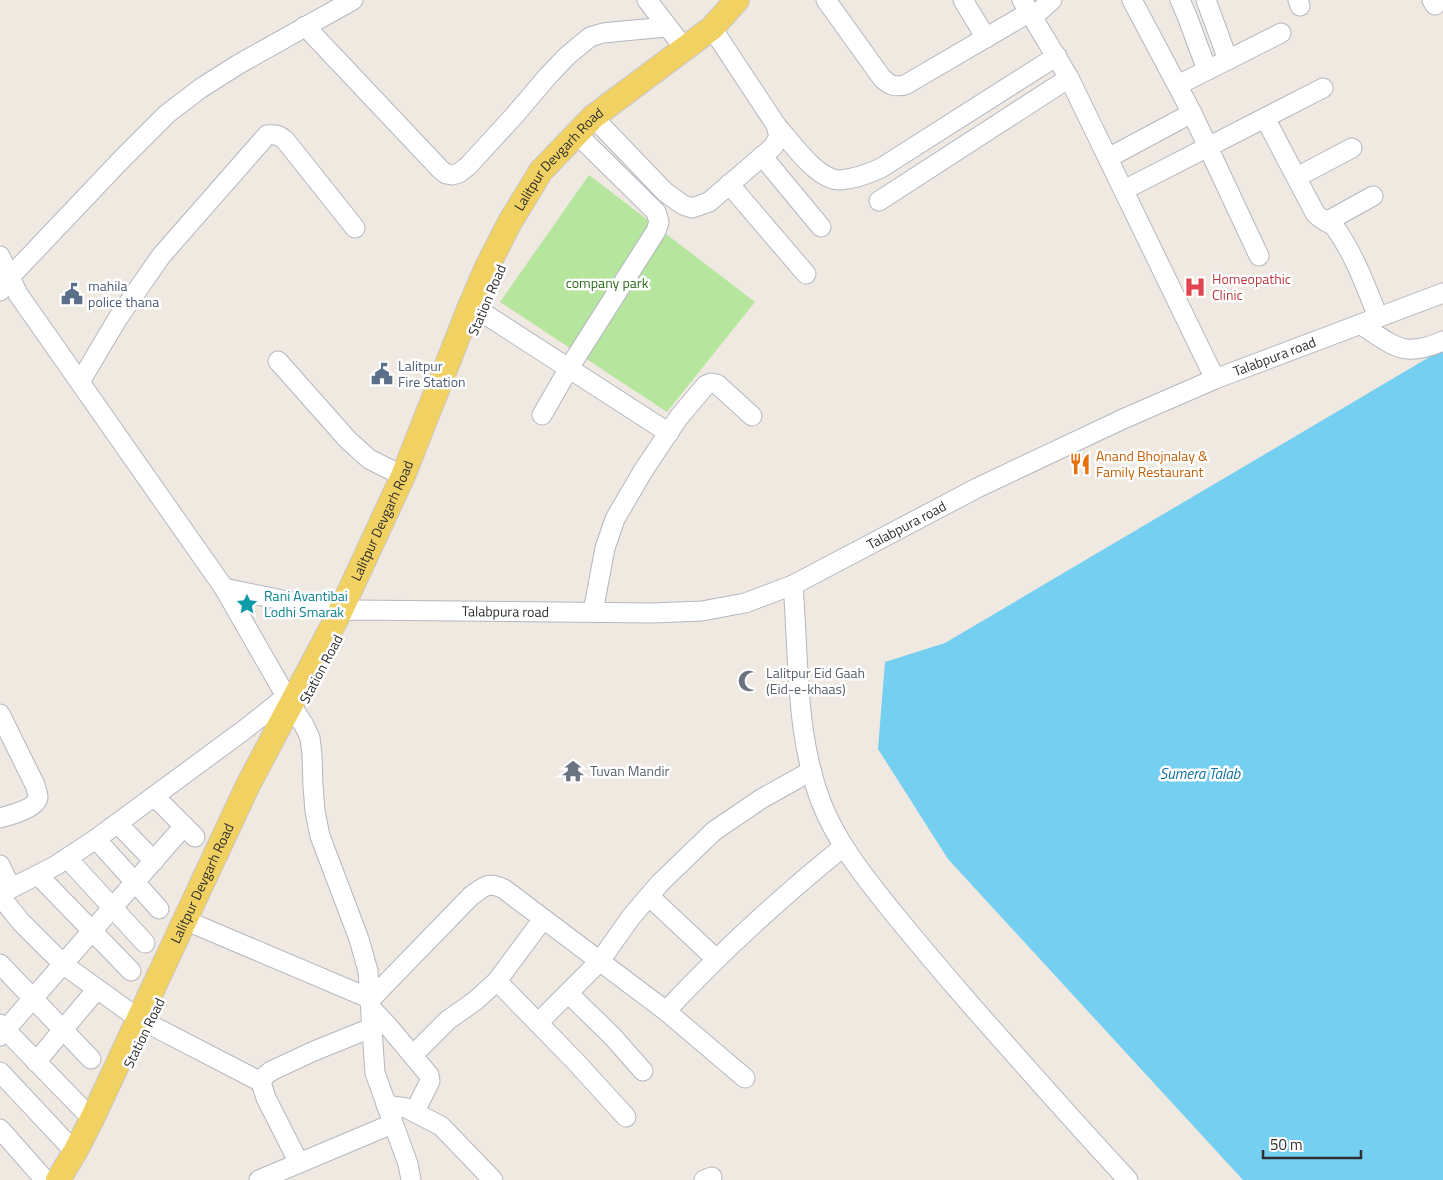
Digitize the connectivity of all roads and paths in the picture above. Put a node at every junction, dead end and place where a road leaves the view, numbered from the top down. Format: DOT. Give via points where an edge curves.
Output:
graph roads {
  1 [pos="352,0"];
  2 [pos="647,0"];
  3 [pos="737,0"];
  4 [pos="748,0"];
  5 [pos="826,0"];
  6 [pos="963,0"];
  7 [pos="1052,0"];
  8 [pos="1132,0"];
  9 [pos="1180,0"];
  10 [pos="1206,0"];
  11 [pos="1029,10"];
  12 [pos="306,26"];
  13 [pos="667,27"];
  14 [pos="714,31"];
  15 [pos="1281,33"];
  16 [pos="986,38"];
  17 [pos="685,49"];
  18 [pos="1057,56"];
  19 [pos="1228,60"];
  20 [pos="1207,70"];
  21 [pos="1069,78"];
  22 [pos="1178,85"];
  23 [pos="1323,88"];
  24 [pos="1192,113"];
  25 [pos="1265,118"];
  26 [pos="776,125"];
  27 [pos="593,129"];
  28 [pos="1209,148"];
  29 [pos="1352,148"];
  30 [pos="762,156"];
  31 [pos="1108,158"];
  32 [pos="1297,177"];
  33 [pos="729,184"];
  34 [pos="1124,190"];
  35 [pos="1372,196"];
  36 [pos="879,201"];
  37 [pos="1326,222"];
  38 [pos="821,227"];
  39 [pos="355,228"];
  40 [pos="0,256"];
  41 [pos="1259,256"];
  42 [pos="806,274"];
  43 [pos="5,285"];
  44 [pos="1443,293"];
  45 [pos="480,311"];
  46 [pos="1378,317"];
  47 [pos="1360,324"];
  48 [pos="1443,341"];
  49 [pos="278,361"];
  50 [pos="569,368"];
  51 [pos="1215,379"];
  52 [pos="80,382"];
  53 [pos="542,415"];
  54 [pos="752,416"];
  55 [pos="669,433"];
  56 [pos="403,476"];
  57 [pos="793,585"];
  58 [pos="224,588"];
  59 [pos="346,611"];
  60 [pos="593,612"];
  61 [pos="291,705"];
  62 [pos="0,714"];
  63 [pos="812,771"];
  64 [pos="154,796"];
  65 [pos="0,818"];
  66 [pos="118,824"];
  67 [pos="96,839"];
  68 [pos="843,847"];
  69 [pos="67,858"];
  70 [pos="154,861"];
  71 [pos="0,865"];
  72 [pos="38,875"];
  73 [pos="136,882"];
  74 [pos="4,893"];
  75 [pos="649,896"];
  76 [pos="113,909"];
  77 [pos="159,909"];
  78 [pos="543,919"];
  79 [pos="194,924"];
  80 [pos="93,931"];
  81 [pos="145,943"];
  82 [pos="716,959"];
  83 [pos="600,961"];
  84 [pos="0,964"];
  85 [pos="64,965"];
  86 [pos="131,971"];
  87 [pos="497,981"];
  88 [pos="97,990"];
  89 [pos="568,993"];
  90 [pos="34,998"];
  91 [pos="371,1004"];
  92 [pos="666,1011"];
  93 [pos="144,1021"];
  94 [pos="538,1023"];
  95 [pos="371,1028"];
  96 [pos="2,1030"];
  97 [pos="63,1030"];
  98 [pos="413,1055"];
  99 [pos="91,1059"];
  100 [pos="36,1062"];
  101 [pos="643,1071"];
  102 [pos="0,1072"];
  103 [pos="745,1078"];
  104 [pos="261,1082"];
  105 [pos="386,1105"];
  106 [pos="415,1112"];
  107 [pos="626,1117"];
  108 [pos="92,1119"];
  109 [pos="392,1124"];
  110 [pos="0,1129"];
  111 [pos="75,1152"];
  112 [pos="299,1163"];
  113 [pos="45,1180"];
  114 [pos="58,1180"];
  115 [pos="70,1180"];
  116 [pos="259,1180"];
  117 [pos="411,1180"];
  118 [pos="493,1180"];
  119 [pos="1128,1180"];
  1 -- 12 [label="street"];
  2 -- 13 [label="street"];
  3 -- 14 [label="main road, Lalitpur Devgarh Road"];
  4 -- 14 [label="main road, Station Road"];
  5 -- 16 [label="street" via="882,78 896,87 905,85"];
  6 -- 16 [label="street"];
  7 -- 11 [label="street"];
  8 -- 22 [label="street"];
  9 -- 20 [label="street"];
  10 -- 19 [label="street"];
  11 -- 16 [label="street"];
  11 -- 18 [label="street"];
  12 -- 13 [label="street" via="440,169 452,175 468,166 548,76 590,37"];
  12 -- 43 [label="street" via="208,83 167,114"];
  13 -- 17 [label="street"];
  14 -- 17 [label="main road, Lalitpur Devgarh Road"];
  14 -- 26 [label="street"];
  14 -- 27 [label="main road, Station Road" via="669,78"];
  15 -- 19 [label="street"];
  17 -- 27 [label="main road, Lalitpur Devgarh Road"];
  18 -- 21 [label="street"];
  18 -- 26 [label="street" via="881,168 856,178 838,180 825,175"];
  19 -- 20 [label="street"];
  20 -- 22 [label="street"];
  21 -- 31 [label="street"];
  21 -- 36 [label="street"];
  22 -- 24 [label="street"];
  23 -- 25 [label="street"];
  24 -- 28 [label="street"];
  24 -- 31 [label="street"];
  25 -- 28 [label="street"];
  25 -- 32 [label="street"];
  26 -- 30 [label="street" via="779,137"];
  27 -- 33 [label="street" via="683,205 692,208 709,202"];
  27 -- 45 [label="main road, Station Road" via="540,196 501,264"];
  27 -- 50 [label="street" via="656,212 659,222"];
  27 -- 56 [label="main road, Lalitpur Devgarh Road" via="541,171 510,222 471,304"];
  28 -- 34 [label="street"];
  28 -- 41 [label="street"];
  29 -- 32 [label="street"];
  30 -- 33 [label="street"];
  30 -- 38 [label="street"];
  31 -- 34 [label="street"];
  32 -- 37 [label="street" via="1315,213"];
  33 -- 42 [label="street"];
  34 -- 51 [label="street"];
  35 -- 37 [label="street"];
  37 -- 46 [label="street" via="1336,230 1352,256"];
  39 -- 52 [label="street" via="285,140 280,135 267,135 161,256 118,318"];
  40 -- 43 [label="street"];
  43 -- 52 [label="street" via="18,294"];
  44 -- 46 [label="street, Talabpura road"];
  45 -- 50 [label="street"];
  45 -- 59 [label="main road, Station Road" via="420,467"];
  46 -- 47 [label="street, Talabpura road"];
  47 -- 48 [label="street" via="1406,350 1428,348"];
  47 -- 51 [label="street, Talabpura road"];
  49 -- 56 [label="street" via="348,440 369,458"];
  50 -- 53 [label="street"];
  50 -- 55 [label="street"];
  51 -- 57 [label="street, Talabpura road" via="977,488"];
  52 -- 58 [label="street"];
  54 -- 55 [label="street" via="724,389 711,383 701,390"];
  55 -- 60 [label="street" via="615,519 605,548"];
  56 -- 59 [label="main road, Lalitpur Devgarh Road"];
  57 -- 60 [label="street, Talabpura road" via="745,603 702,611"];
  57 -- 63 [label="street" via="801,720"];
  58 -- 59 [label="street, Talabpura road"];
  58 -- 61 [label="street"];
  59 -- 60 [label="street, Talabpura road"];
  59 -- 61 [label="main road, Lalitpur Devgarh Road"];
  61 -- 64 [label="street" via="244,730"];
  61 -- 79 [label="main road, Station Road"];
  61 -- 91 [label="street" via="310,738 312,786 320,836 359,939 368,971"];
  61 -- 93 [label="main road, Lalitpur Devgarh Road" via="248,785"];
  62 -- 65 [label="street" via="38,796 29,807"];
  63 -- 68 [label="street" via="822,803"];
  63 -- 75 [label="street" via="761,799 714,831"];
  64 -- 66 [label="street"];
  64 -- 70 [label="street" via="190,832"];
  66 -- 67 [label="street"];
  66 -- 70 [label="street"];
  67 -- 69 [label="street"];
  67 -- 73 [label="street"];
  68 -- 82 [label="street"];
  68 -- 119 [label="street" via="930,958"];
  69 -- 72 [label="street"];
  69 -- 76 [label="street"];
  70 -- 73 [label="street"];
  71 -- 74 [label="street"];
  72 -- 74 [label="street"];
  72 -- 80 [label="street"];
  73 -- 76 [label="street"];
  73 -- 77 [label="street"];
  74 -- 85 [label="street" via="21,922"];
  75 -- 82 [label="street"];
  75 -- 83 [label="street"];
  76 -- 80 [label="street"];
  76 -- 81 [label="street"];
  78 -- 83 [label="street"];
  78 -- 87 [label="street"];
  78 -- 91 [label="street" via="504,889 488,885 471,896"];
  79 -- 91 [label="street"];
  79 -- 93 [label="main road, Station Road"];
  80 -- 85 [label="street"];
  80 -- 86 [label="street"];
  82 -- 92 [label="street"];
  83 -- 89 [label="street"];
  83 -- 92 [label="street"];
  84 -- 90 [label="street"];
  85 -- 88 [label="street"];
  85 -- 90 [label="street"];
  87 -- 94 [label="street"];
  87 -- 98 [label="street" via="448,1020"];
  88 -- 93 [label="street"];
  88 -- 97 [label="street"];
  89 -- 94 [label="street"];
  89 -- 101 [label="street" via="613,1036"];
  90 -- 96 [label="street"];
  90 -- 97 [label="street"];
  91 -- 95 [label="street"];
  91 -- 98 [label="street"];
  92 -- 103 [label="street"];
  93 -- 104 [label="street"];
  93 -- 108 [label="main road, Lalitpur Devgarh Road"];
  93 -- 115 [label="main road, Station Road"];
  94 -- 107 [label="street"];
  95 -- 104 [label="street" via="271,1071"];
  95 -- 105 [label="street" via="375,1073"];
  96 -- 100 [label="street"];
  97 -- 99 [label="street"];
  97 -- 100 [label="street"];
  98 -- 106 [label="street" via="430,1081"];
  100 -- 108 [label="street"];
  102 -- 111 [label="street"];
  104 -- 112 [label="street"];
  105 -- 106 [label="street"];
  105 -- 109 [label="street"];
  106 -- 118 [label="street" via="441,1126"];
  108 -- 111 [label="main road, Lalitpur Devgarh Road"];
  109 -- 112 [label="street"];
  109 -- 117 [label="street"];
  110 -- 113 [label="street"];
  111 -- 114 [label="main road, Lalitpur Devgarh Road"];
  112 -- 116 [label="street"];
}
